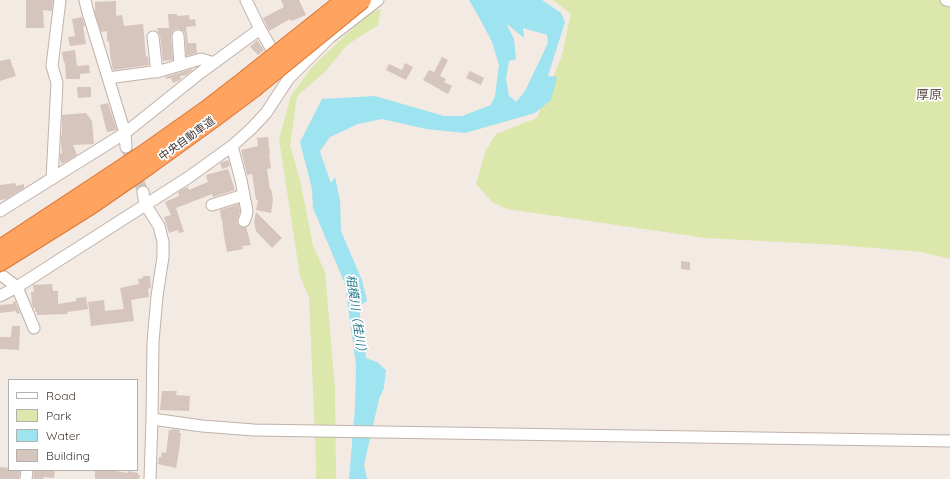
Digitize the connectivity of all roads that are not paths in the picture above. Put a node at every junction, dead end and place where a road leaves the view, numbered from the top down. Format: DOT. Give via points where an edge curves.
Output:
graph roads {
  1 [pos="60,0"];
  2 [pos="85,0"];
  3 [pos="246,0"];
  4 [pos="344,0"];
  5 [pos="363,0"];
  6 [pos="378,0"];
  7 [pos="946,0"];
  8 [pos="950,1"];
  9 [pos="260,29"];
  10 [pos="178,36"];
  11 [pos="153,37"];
  12 [pos="214,63"];
  13 [pos="180,65"];
  14 [pos="157,72"];
  15 [pos="108,78"];
  16 [pos="289,78"];
  17 [pos="250,83"];
  18 [pos="125,133"];
  19 [pos="232,146"];
  20 [pos="126,147"];
  21 [pos="52,178"];
  22 [pos="143,192"];
  23 [pos="244,195"];
  24 [pos="145,204"];
  25 [pos="212,205"];
  26 [pos="0,212"];
  27 [pos="244,221"];
  28 [pos="0,248"];
  29 [pos="2,270"];
  30 [pos="17,287"];
  31 [pos="0,296"];
  32 [pos="34,328"];
  33 [pos="152,419"];
  34 [pos="950,441"];
  35 [pos="150,479"];
  1 -- 21 [label="street" via="52,66 57,83"];
  2 -- 15 [label="street"];
  3 -- 9 [label="street"];
  4 -- 17 [label="highway, 中央自動車道, bridge"];
  5 -- 17 [label="highway, 中央自動車道, bridge"];
  6 -- 16 [label="street" via="329,38"];
  7 -- 8 [label="street"];
  9 -- 12 [label="street"];
  9 -- 16 [label="street"];
  10 -- 13 [label="street"];
  11 -- 14 [label="street"];
  12 -- 13 [label="street" via="201,59"];
  12 -- 18 [label="street"];
  13 -- 14 [label="street"];
  14 -- 15 [label="street"];
  15 -- 18 [label="street"];
  16 -- 19 [label="street" via="266,113"];
  17 -- 28 [label="highway, 中央自動車道" via="206,109"];
  17 -- 29 [label="highway, 中央自動車道" via="214,119"];
  18 -- 20 [label="street"];
  18 -- 21 [label="street"];
  19 -- 23 [label="street"];
  19 -- 24 [label="street"];
  21 -- 26 [label="street"];
  22 -- 24 [label="street"];
  23 -- 25 [label="street"];
  23 -- 27 [label="street" via="247,211"];
  24 -- 30 [label="street"];
  24 -- 33 [label="street" via="159,226 164,242 153,342"];
  29 -- 30 [label="street"];
  30 -- 31 [label="street"];
  30 -- 32 [label="street"];
  33 -- 34 [label="street" via="254,430"];
  33 -- 35 [label="street"];
}
